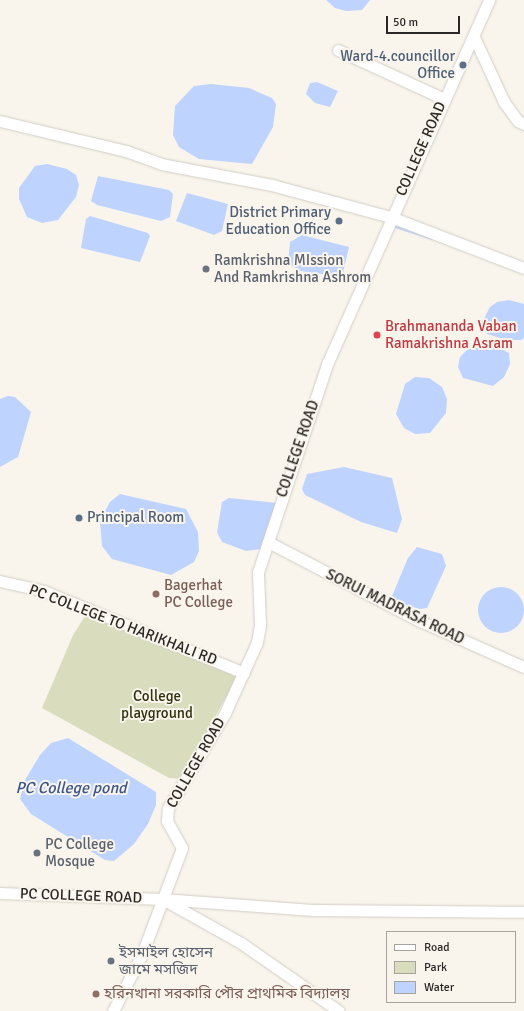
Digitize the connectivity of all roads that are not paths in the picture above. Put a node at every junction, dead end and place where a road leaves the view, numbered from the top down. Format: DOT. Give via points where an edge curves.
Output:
graph roads {
  1 [pos="489,0"];
  2 [pos="474,37"];
  3 [pos="338,50"];
  4 [pos="444,99"];
  5 [pos="0,121"];
  6 [pos="524,124"];
  7 [pos="391,217"];
  8 [pos="524,268"];
  9 [pos="268,542"];
  10 [pos="0,581"];
  11 [pos="524,667"];
  12 [pos="244,673"];
  13 [pos="0,893"];
  14 [pos="162,899"];
  15 [pos="524,912"];
  16 [pos="113,1011"];
  17 [pos="339,1011"];
  1 -- 2 [label="street, COLLEGE ROAD"];
  2 -- 4 [label="street, COLLEGE ROAD"];
  2 -- 6 [label="street" via="504,102 518,122"];
  3 -- 4 [label="street"];
  4 -- 7 [label="street, COLLEGE ROAD"];
  5 -- 7 [label="street" via="126,151 161,164 272,185"];
  7 -- 8 [label="street"];
  7 -- 9 [label="street, COLLEGE ROAD" via="328,362"];
  9 -- 11 [label="street, SORUI MADRASA ROAD" via="420,621"];
  9 -- 12 [label="street, COLLEGE ROAD" via="258,572 259,631"];
  10 -- 12 [label="street, PC COLLEGE TO HARIKHALI RD" via="44,591"];
  12 -- 14 [label="street, COLLEGE ROAD" via="225,713 167,813 166,821 182,848"];
  13 -- 14 [label="street, PC COLLEGE ROAD"];
  14 -- 15 [label="street, PC COLLEGE ROAD" via="313,910"];
  14 -- 16 [label="street" via="142,954"];
  14 -- 17 [label="street" via="241,943"];
}
